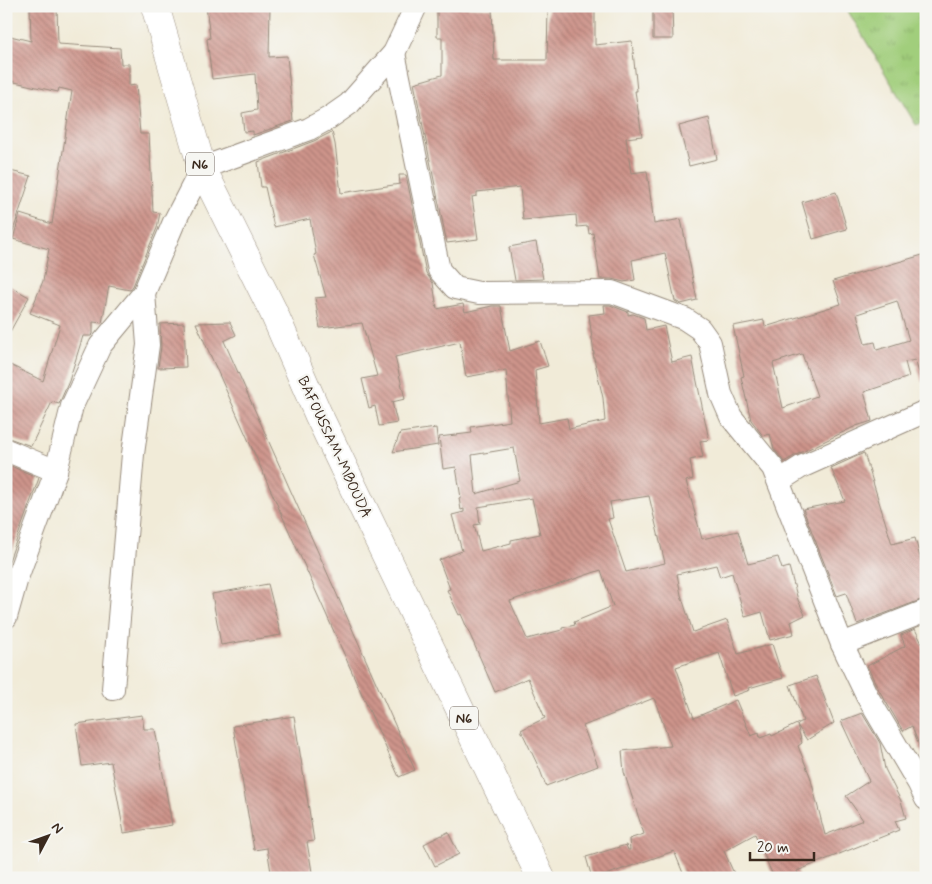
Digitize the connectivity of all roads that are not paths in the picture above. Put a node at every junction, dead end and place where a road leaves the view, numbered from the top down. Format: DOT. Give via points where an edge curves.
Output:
graph roads {
  1 [pos="155,6"];
  2 [pos="416,6"];
  3 [pos="394,53"];
  4 [pos="202,168"];
  5 [pos="144,293"];
  6 [pos="926,411"];
  7 [pos="6,450"];
  8 [pos="56,470"];
  9 [pos="779,480"];
  10 [pos="926,611"];
  11 [pos="6,617"];
  12 [pos="842,644"];
  13 [pos="113,689"];
  14 [pos="924,788"];
  15 [pos="541,878"];
  1 -- 4 [label="highway, BAFOUSSAM-MBOUDA / N6"];
  2 -- 3 [label="street"];
  3 -- 4 [label="street" via="349,104 329,118 309,129"];
  3 -- 9 [label="street" via="439,270 454,288 479,293 612,292 685,319 700,329 710,343 721,394 731,417"];
  4 -- 5 [label="street" via="174,222"];
  4 -- 15 [label="highway, BAFOUSSAM-MBOUDA / N6" via="274,311 318,414"];
  5 -- 8 [label="street" via="100,346 89,366 72,406"];
  5 -- 13 [label="street" via="148,345 132,454"];
  6 -- 9 [label="street"];
  7 -- 8 [label="street"];
  8 -- 11 [label="street"];
  9 -- 12 [label="street"];
  10 -- 12 [label="street"];
  12 -- 14 [label="street" via="867,696"];
}
